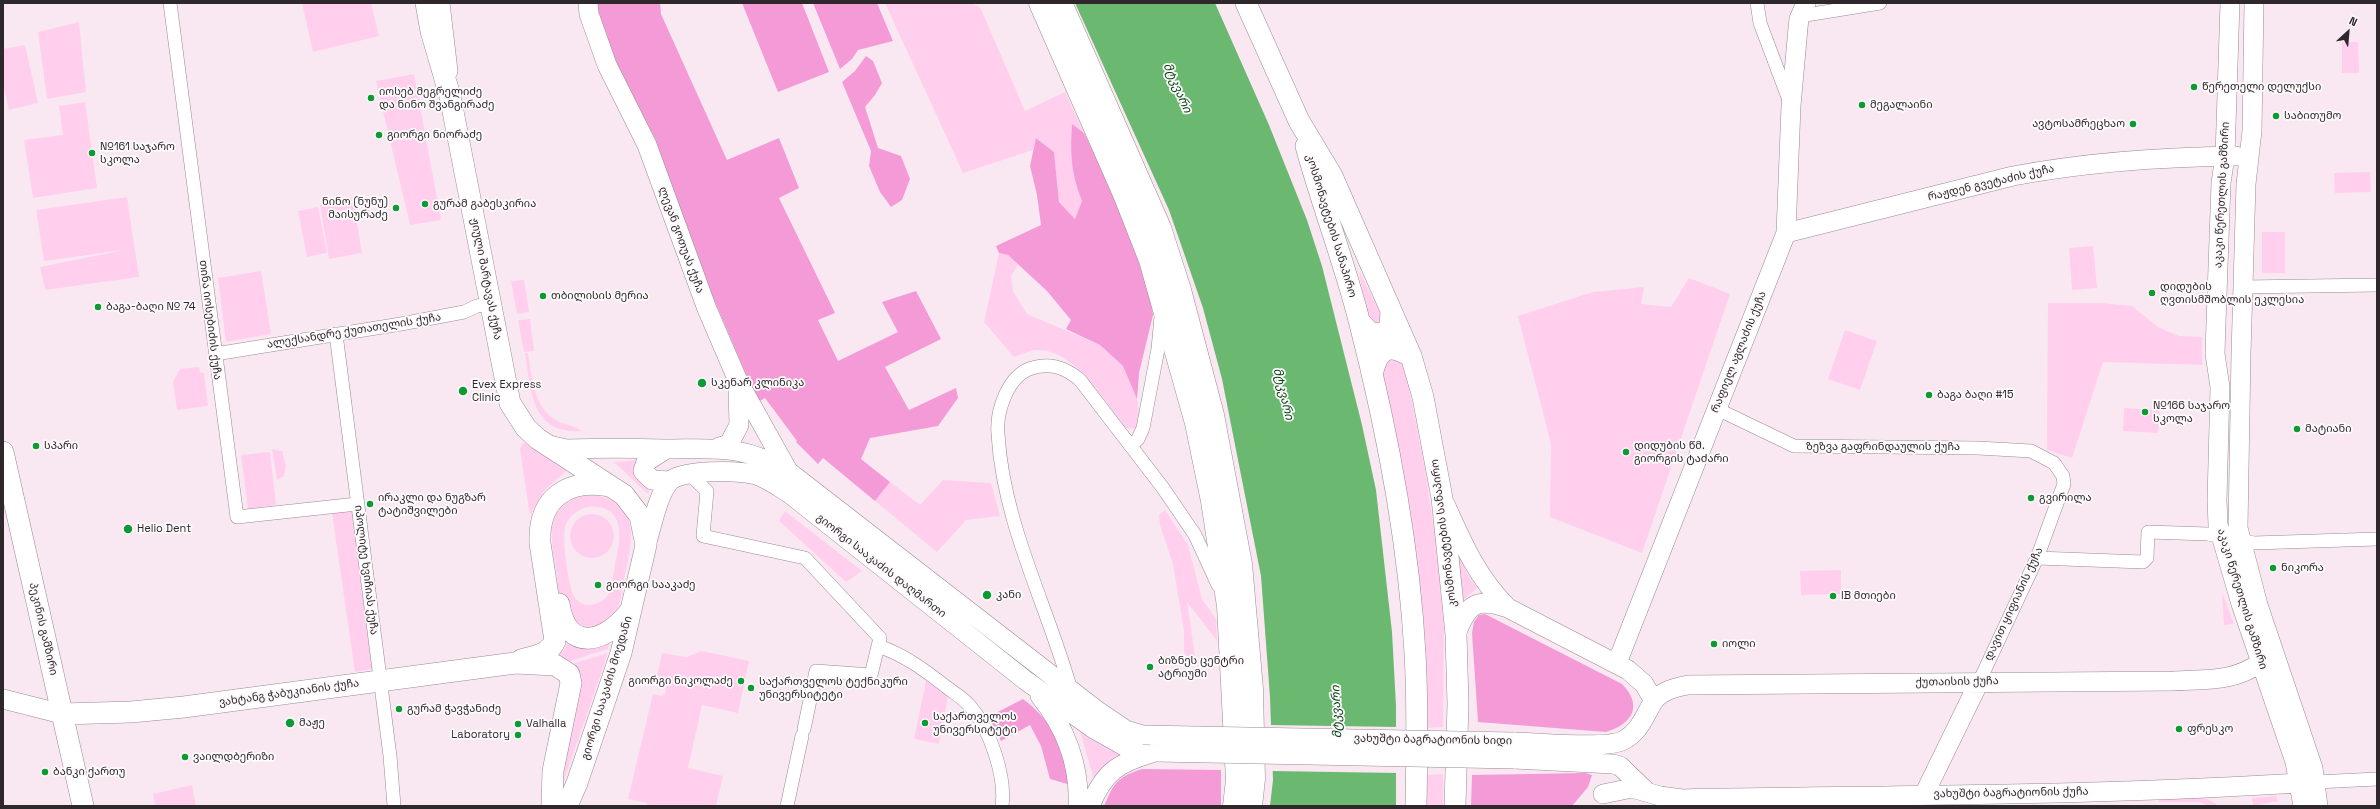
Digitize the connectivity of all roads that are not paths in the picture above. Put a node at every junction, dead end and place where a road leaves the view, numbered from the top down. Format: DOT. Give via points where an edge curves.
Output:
graph roads {
  1 [pos="170,3"];
  2 [pos="426,3"];
  3 [pos="440,3"];
  4 [pos="588,3"];
  5 [pos="1040,3"];
  6 [pos="1061,3"];
  7 [pos="1246,3"];
  8 [pos="1757,3"];
  9 [pos="1878,3"];
  10 [pos="2230,3"];
  11 [pos="2254,3"];
  12 [pos="1807,12"];
  13 [pos="450,96"];
  14 [pos="1792,106"];
  15 [pos="1299,121"];
  16 [pos="2225,156"];
  17 [pos="2248,156"];
  18 [pos="1786,233"];
  19 [pos="2377,285"];
  20 [pos="2243,287"];
  21 [pos="1163,301"];
  22 [pos="491,304"];
  23 [pos="1391,311"];
  24 [pos="1360,322"];
  25 [pos="336,334"];
  26 [pos="215,354"];
  27 [pos="1411,356"];
  28 [pos="1372,374"];
  29 [pos="738,381"];
  30 [pos="748,400"];
  31 [pos="1716,409"];
  32 [pos="549,446"];
  33 [pos="1131,446"];
  34 [pos="719,447"];
  35 [pos="623,448"];
  36 [pos="666,449"];
  37 [pos="3,452"];
  38 [pos="746,452"];
  39 [pos="2035,452"];
  40 [pos="585,468"];
  41 [pos="711,472"];
  42 [pos="789,472"];
  43 [pos="689,474"];
  44 [pos="670,481"];
  45 [pos="613,487"];
  46 [pos="560,492"];
  47 [pos="1442,498"];
  48 [pos="357,504"];
  49 [pos="2221,537"];
  50 [pos="2377,539"];
  51 [pos="2241,542"];
  52 [pos="646,545"];
  53 [pos="542,553"];
  54 [pos="2037,558"];
  55 [pos="1228,606"];
  56 [pos="1508,608"];
  57 [pos="632,609"];
  58 [pos="1456,634"];
  59 [pos="1054,641"];
  60 [pos="878,646"];
  61 [pos="1033,662"];
  62 [pos="2261,662"];
  63 [pos="515,663"];
  64 [pos="1617,663"];
  65 [pos="1052,676"];
  66 [pos="1025,680"];
  67 [pos="380,681"];
  68 [pos="1979,682"];
  69 [pos="1071,690"];
  70 [pos="3,699"];
  71 [pos="1654,701"];
  72 [pos="62,714"];
  73 [pos="1074,714"];
  74 [pos="1146,748"];
  75 [pos="1514,750"];
  76 [pos="1597,763"];
  77 [pos="2377,779"];
  78 [pos="2308,783"];
  79 [pos="1646,791"];
  80 [pos="1598,800"];
  81 [pos="1921,800"];
  82 [pos="83,806"];
  83 [pos="394,806"];
  84 [pos="552,806"];
  85 [pos="567,806"];
  86 [pos="787,806"];
  87 [pos="1002,806"];
  88 [pos="1086,806"];
  89 [pos="1234,806"];
  90 [pos="1251,806"];
  91 [pos="1416,806"];
  92 [pos="1455,806"];
  93 [pos="2303,806"];
  94 [pos="2318,806"];
  1 -- 26 [label="street, თინა იოსებიძის ქუჩა"];
  2 -- 13 [label="main road" via="431,31"];
  3 -- 13 [label="main road, ჟიული შარტავას ქუჩა" via="445,30"];
  4 -- 29 [label="main road, ლევან გოთუას ქუჩა" via="589,14 606,64 647,145 697,286"];
  5 -- 21 [label="highway" via="1124,194"];
  6 -- 90 [label="highway" via="1160,228 1180,290 1213,415 1242,572 1252,689 1254,779"];
  7 -- 15 [label="main road, კოსმონავტების სანაპირო"];
  8 -- 14 [label="street" via="1760,24"];
  9 -- 12 [label="street"];
  10 -- 16 [label="main road, აკაკი წერეთლის გამზირი"];
  11 -- 17 [label="main road, აკაკი წერეთლის გამზირი" via="2252,131"];
  12 -- 14 [label="main road, რაფიელ აგლაძის ქუჩა"];
  13 -- 22 [label="main road, ჟიული შარტავას ქუჩა"];
  14 -- 18 [label="main road, რაფიელ აგლაძის ქუჩა"];
  15 -- 23 [label="main road, კოსმონავტების სანაპირო" via="1332,176"];
  15 -- 24 [label="main road, კოსმონავტების სანაპირო"];
  16 -- 17 [label="main road, რაჟდენ გვეტაძის ქუჩა"];
  16 -- 18 [label="main road, რაჟდენ გვეტაძის ქუჩა" via="2175,157 2048,169"];
  16 -- 49 [label="main road, აკაკი წერეთლის გამზირი" via="2221,183 2215,354 2220,387 2217,500"];
  17 -- 20 [label="main road, აკაკი წერეთლის გამზირი"];
  18 -- 31 [label="main road, რაფიელ აგლაძის ქუჩა"];
  19 -- 20 [label="street"];
  20 -- 51 [label="main road, აკაკი წერეთლის გამზირი" via="2237,502"];
  21 -- 33 [label="street" via="1158,349 1143,428"];
  21 -- 55 [label="highway" via="1196,423 1212,501"];
  22 -- 25 [label="street, ალექსანდრე ქუთათელის ქუჩა" via="477,306 464,312"];
  22 -- 32 [label="main road, ჟიული შარტავას ქუჩა" via="510,403 526,428"];
  23 -- 24 [label="main road" via="1390,327 1382,335 1370,332"];
  23 -- 27 [label="main road, კოსმონავტების სანაპირო"];
  24 -- 28 [label="main road, კოსმონავტების სანაპირო"];
  25 -- 26 [label="street, ალექსანდრე ქუთათელის ქუჩა"];
  25 -- 48 [label="street, იპოლიტე ხვიჩიას ქუჩა"];
  26 -- 48 [label="street, თინა იოსებიძის ქუჩა" via="237,517"];
  27 -- 28 [label="main road" via="1393,348 1383,351 1376,360"];
  27 -- 47 [label="main road, კოსმონავტების სანაპირო" via="1423,396"];
  28 -- 91 [label="main road, კოსმონავტების სანაპირო" via="1391,467 1410,591 1417,700"];
  29 -- 30 [label="main road, ლევან გოთუას ქუჩა"];
  29 -- 34 [label="main road" via="739,425 729,444"];
  30 -- 38 [label="main road" via="752,431"];
  30 -- 42 [label="main road, ლევან გოთუას ქუჩა"];
  31 -- 39 [label="street, ზეზვა გაფრინდაულის ქუჩა" via="1782,441 1803,447 1978,448"];
  31 -- 64 [label="main road, რაფიელ აგლაძის ქუჩა"];
  32 -- 35 [label="main road" via="566,449"];
  32 -- 40 [label="main road, გიორგი სააკაძის მოედანი"];
  33 -- 55 [label="street" via="1195,535"];
  33 -- 59 [label="street" via="1090,392 1069,371 1056,366 1031,368 1007,390 997,433 1006,493"];
  34 -- 36 [label="main road, გიორგი სააკაძის დაღმართი"];
  34 -- 38 [label="main road, გიორგი სააკაძის დაღმართი"];
  35 -- 36 [label="main road"];
  35 -- 40 [label="main road" via="600,456"];
  36 -- 44 [label="main road" via="646,462 643,471 652,480"];
  37 -- 72 [label="main road, პეკინის გამზირი"];
  38 -- 41 [label="main road" via="736,462"];
  38 -- 42 [label="main road, გიორგი სააკაძის დაღმართი" via="768,460"];
  39 -- 54 [label="street, დავით ყიფიანის ქუჩა" via="2054,463 2063,476 2064,484"];
  40 -- 45 [label="main road, გიორგი სააკაძის მოედანი"];
  40 -- 46 [label="main road"];
  41 -- 43 [label="main road, გიორგი სააკაძის დაღმართი"];
  41 -- 66 [label="main road, გიორგი სააკაძის დაღმართი" via="749,473 773,482"];
  42 -- 61 [label="main road, გიორგი სააკაძის დაღმართი"];
  43 -- 44 [label="main road, გიორგი სააკაძის დაღმართი"];
  43 -- 60 [label="street" via="707,491 703,536 805,558 875,631 880,638"];
  44 -- 52 [label="main road, გიორგი სააკაძის მოედანი"];
  45 -- 46 [label="main road" via="584,484"];
  45 -- 52 [label="main road, გიორგი სააკაძის მოედანი" via="636,510"];
  46 -- 53 [label="main road" via="548,506 541,521"];
  47 -- 56 [label="main road" via="1476,570"];
  47 -- 58 [label="main road, კოსმონავტების სანაპირო"];
  48 -- 67 [label="street, იპოლიტე ხვიჩიას ქუჩა"];
  49 -- 51 [label="street"];
  49 -- 54 [label="street" via="2208,534 2148,532 2147,558 2143,562"];
  49 -- 62 [label="main road, აკაკი წერეთლის გამზირი"];
  50 -- 51 [label="street"];
  51 -- 78 [label="main road, აკაკი წერეთლის გამზირი"];
  52 -- 57 [label="main road, გიორგი სააკაძის მოედანი"];
  53 -- 57 [label="main road" via="554,570 564,625 578,636 593,639 606,634 620,624"];
  53 -- 63 [label="main road" via="555,641 545,653"];
  54 -- 68 [label="street, დავით ყიფიანის ქუჩა"];
  55 -- 89 [label="highway" via="1237,780"];
  56 -- 58 [label="main road" via="1491,602 1475,605 1463,615"];
  56 -- 64 [label="main road"];
  57 -- 85 [label="main road, გიორგი სააკაძის მოედანი" via="618,662"];
  58 -- 92 [label="main road, კოსმონავტების სანაპირო" via="1458,704"];
  59 -- 61 [label="street" via="1050,658 1042,662"];
  59 -- 69 [label="street"];
  60 -- 86 [label="street" via="871,675 816,671"];
  60 -- 87 [label="street" via="908,658 969,705 977,716 1000,768"];
  61 -- 65 [label="main road, გიორგი სააკაძის დაღმართი"];
  62 -- 68 [label="main road, ქუთაისის ქუჩა" via="2250,671 2229,678 2174,681"];
  62 -- 78 [label="main road, აკაკი წერეთლის გამზირი" via="2289,741"];
  63 -- 67 [label="main road, ვახტანგ ჭაბუკიანის ქუჩა"];
  63 -- 84 [label="main road" via="554,665 563,669 571,678 553,771"];
  64 -- 71 [label="main road" via="1644,684"];
  65 -- 69 [label="main road, გიორგი სააკაძის დაღმართი"];
  65 -- 73 [label="main road, გიორგი სააკაძის დაღმართი" via="1066,694"];
  66 -- 73 [label="main road, გიორგი სააკაძის დაღმართი"];
  66 -- 88 [label="main road" via="1046,704 1065,736"];
  67 -- 72 [label="main road, ვახტანგ ჭაბუკიანის ქუჩა" via="176,708"];
  67 -- 83 [label="street, იპოლიტე ხვიჩიას ქუჩა"];
  68 -- 71 [label="main road, ქუთაისის ქუჩა" via="1688,685 1667,691"];
  68 -- 81 [label="main road, დავით ყიფიანის ქუჩა"];
  69 -- 74 [label="main road, გიორგი სააკაძის დაღმართი" via="1117,725 1132,733"];
  70 -- 72 [label="main road"];
  71 -- 75 [label="main road, ვახუშტი ბაგრატიონის ხიდი" via="1641,725 1630,736 1614,744"];
  72 -- 82 [label="main road, პეკინის გამზირი"];
  73 -- 74 [label="main road, გიორგი სააკაძის დაღმართი" via="1105,737 1124,746"];
  73 -- 88 [label="main road" via="1089,779"];
  74 -- 75 [label="main road, ვახუშტი ბაგრატიონის ხიდი, bridge"];
  74 -- 88 [label="main road" via="1107,775"];
  75 -- 76 [label="main road, ვახუშტი ბაგრატიონის ხიდი"];
  76 -- 79 [label="main road, ვახუშტი ბაგრატიონის ქუჩა" via="1620,766"];
  76 -- 80 [label="main road" via="1611,772 1610,783"];
  77 -- 78 [label="street, ვახუშტი ბაგრატიონის ქუჩა"];
  78 -- 81 [label="main road, ვახუშტი ბაგრატიონის ქუჩა"];
  78 -- 93 [label="main road, აკაკი წერეთლის გამზირი"];
  78 -- 94 [label="main road, აკაკი წერეთლის გამზირი"];
  79 -- 80 [label="main road, ვახუშტი ბაგრატიონის ქუჩა" via="1632,788"];
  79 -- 81 [label="main road, ვახუშტი ბაგრატიონის ქუჩა" via="1660,796 1682,798"];
}
